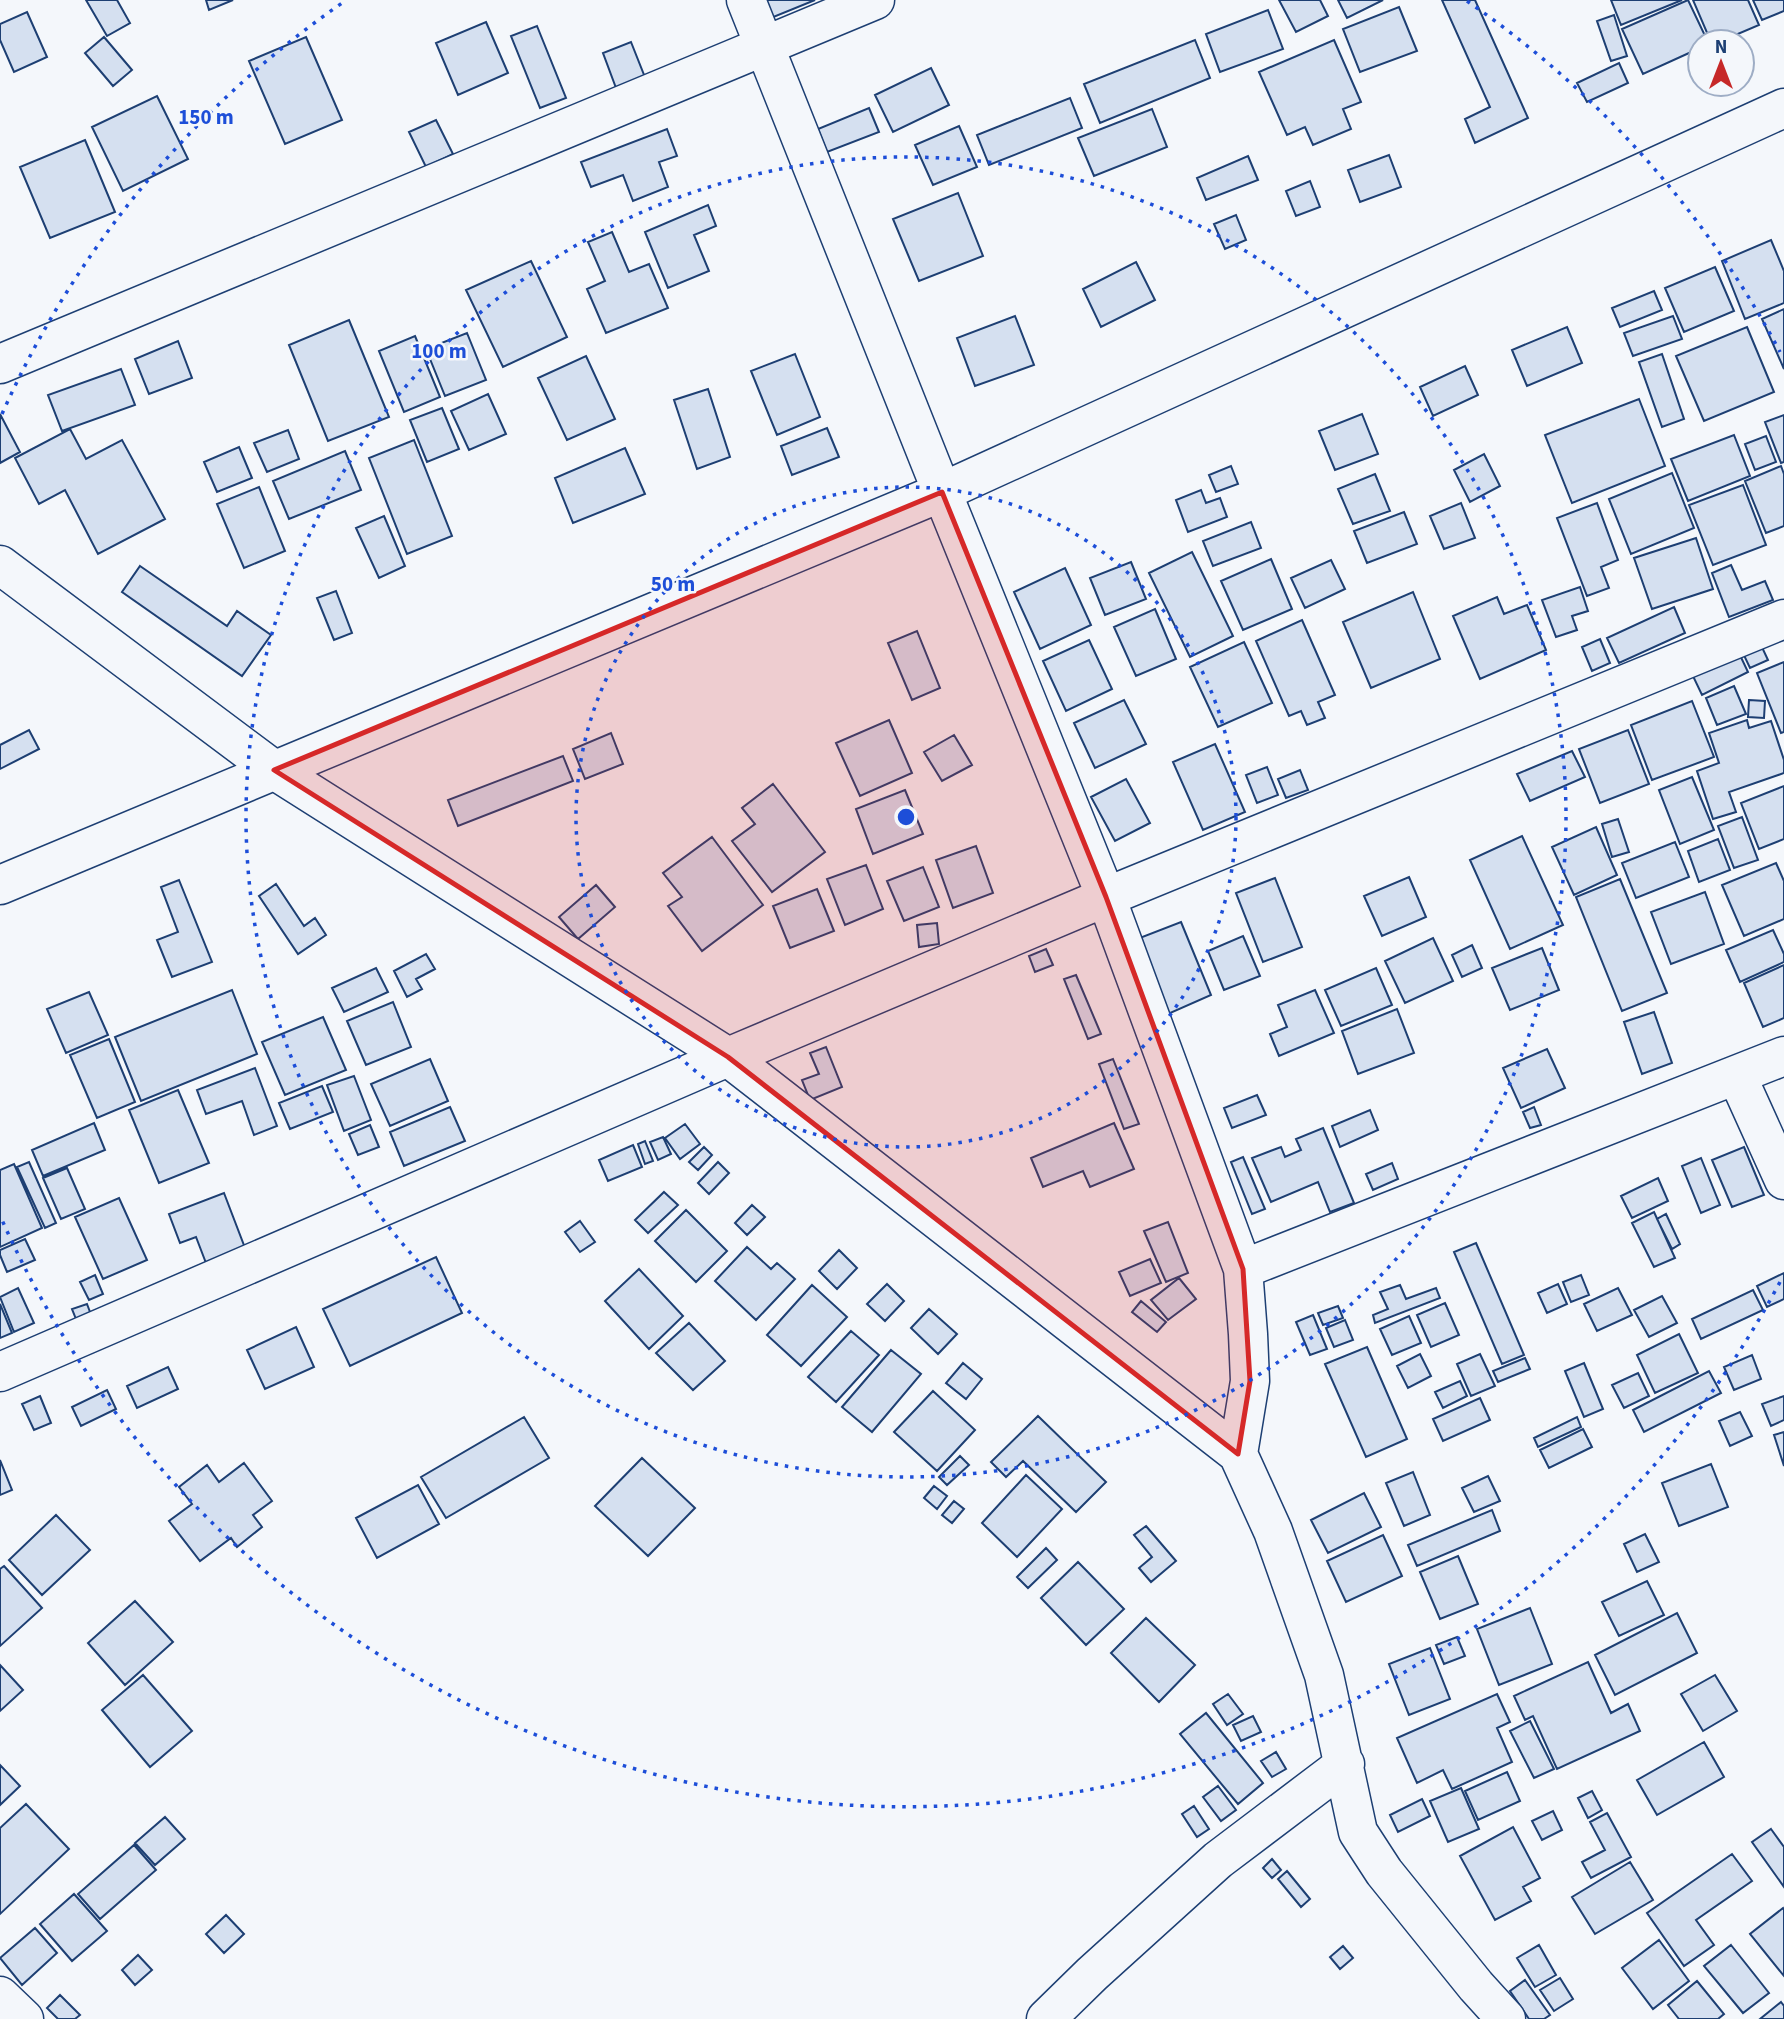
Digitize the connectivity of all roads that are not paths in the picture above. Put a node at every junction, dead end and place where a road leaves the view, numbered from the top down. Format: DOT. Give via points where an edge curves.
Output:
graph roads {
  1 [pos="747,0"];
  2 [pos="875,0"];
  3 [pos="766,46"];
  4 [pos="1784,108"];
  5 [pos="0,364"];
  6 [pos="942,492"];
  7 [pos="0,565"];
  8 [pos="1784,619"];
  9 [pos="274,770"];
  10 [pos="0,885"];
  11 [pos="1106,897"];
  12 [pos="1784,1056"];
  13 [pos="728,1058"];
  14 [pos="1737,1076"];
  15 [pos="1784,1180"];
  16 [pos="1243,1269"];
  17 [pos="0,1372"];
  18 [pos="1238,1454"];
  19 [pos="1345,1764"];
  20 [pos="0,1996"];
  21 [pos="24,2019"];
  22 [pos="1046,2019"];
  23 [pos="1506,2019"];
  1 -- 3 [label="street"];
  2 -- 3 [label="street"];
  3 -- 5 [label="street"];
  3 -- 6 [label="street"];
  4 -- 6 [label="street"];
  6 -- 9 [label="street"];
  6 -- 11 [label="street"];
  7 -- 9 [label="street"];
  8 -- 11 [label="street"];
  9 -- 10 [label="street"];
  9 -- 13 [label="street"];
  11 -- 13 [label="street"];
  11 -- 16 [label="street"];
  12 -- 14 [label="street"];
  13 -- 17 [label="street"];
  13 -- 18 [label="street"];
  14 -- 15 [label="street"];
  14 -- 16 [label="street"];
  16 -- 18 [label="street" via="1250,1381"];
  18 -- 19 [label="street" via="1273,1531 1324,1675"];
  19 -- 22 [label="street" via="1218,1860"];
  19 -- 23 [label="street" via="1358,1832 1392,1883"];
  20 -- 21 [label="street"];
}
